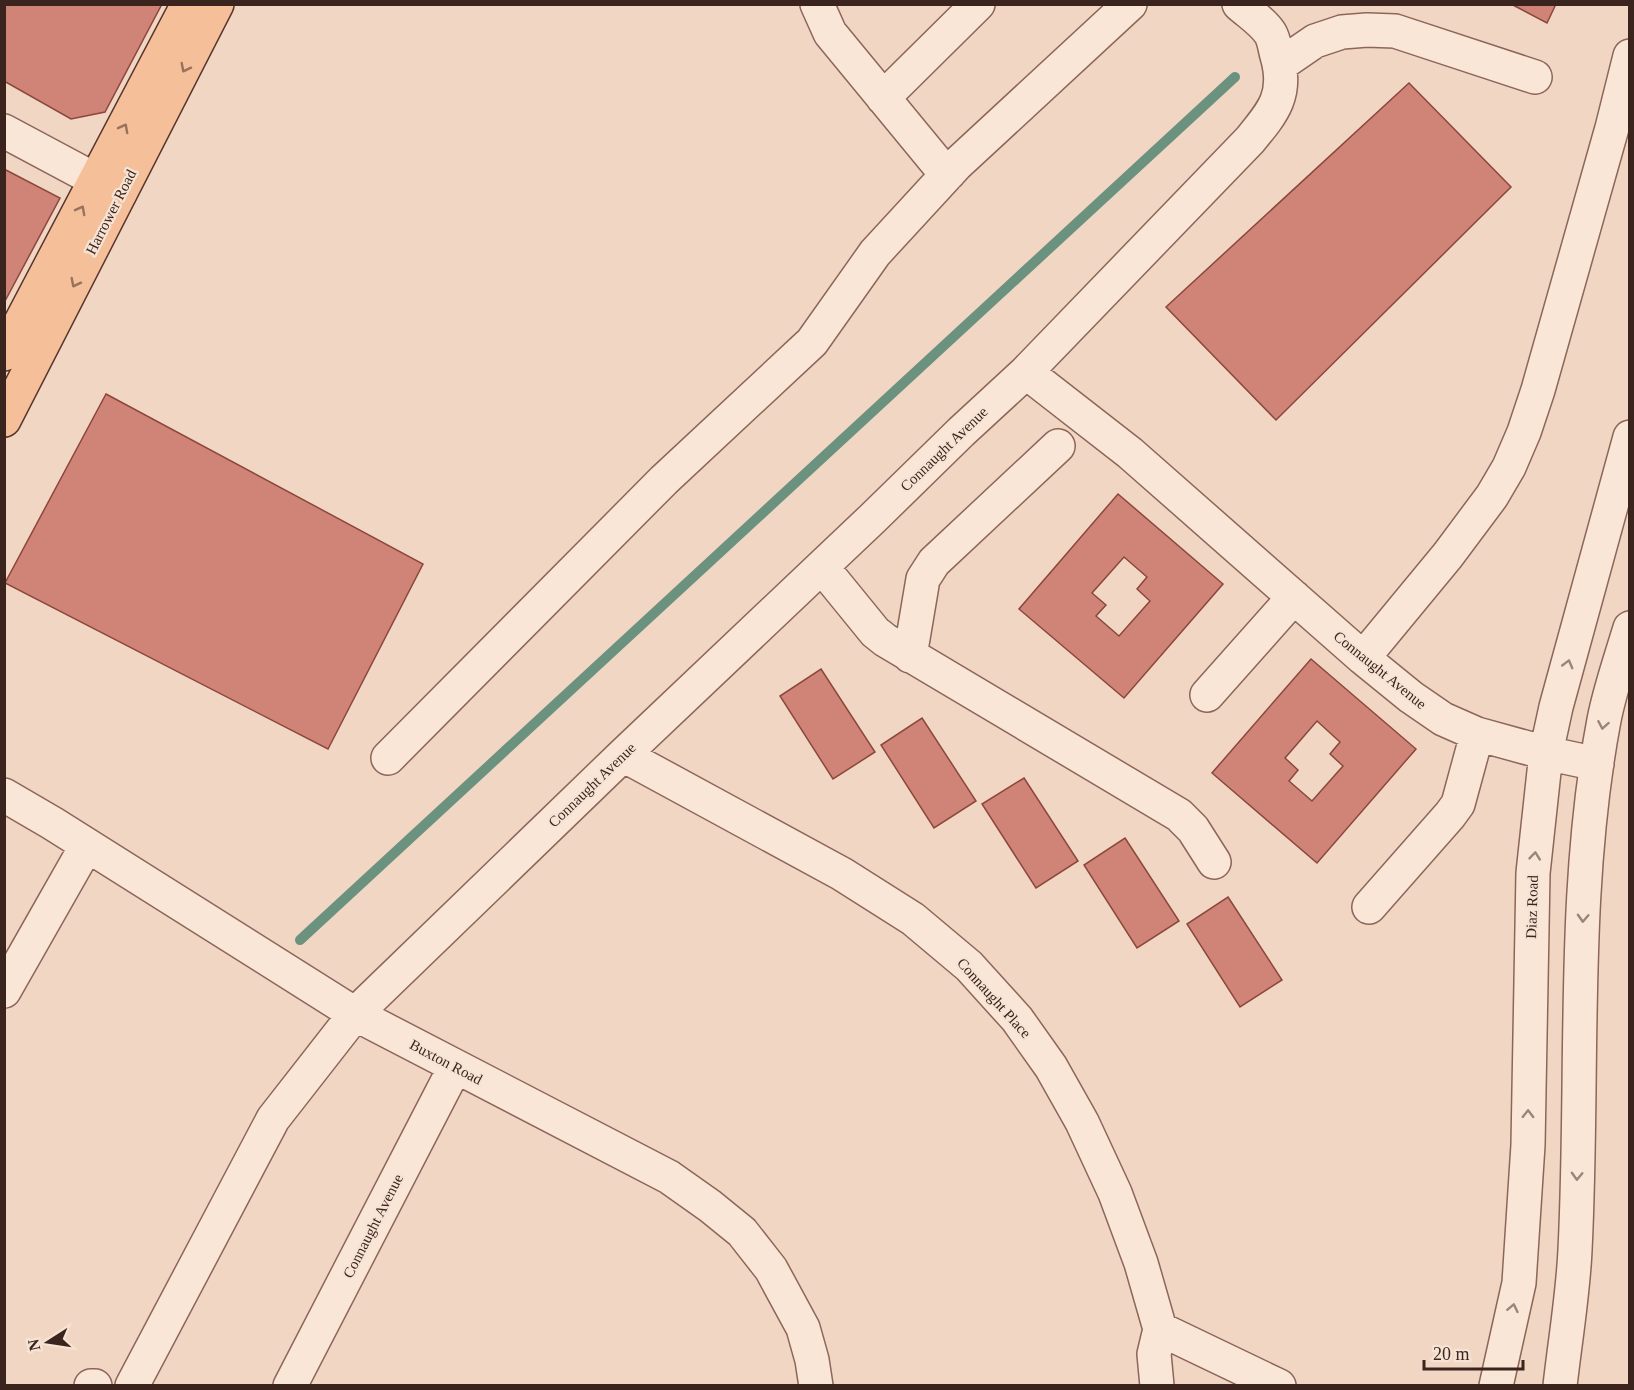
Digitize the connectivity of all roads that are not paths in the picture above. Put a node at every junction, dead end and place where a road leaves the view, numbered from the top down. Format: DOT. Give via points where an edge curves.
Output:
graph roads {
  1 [pos="188,4"];
  2 [pos="217,4"];
  3 [pos="817,4"];
  4 [pos="978,4"];
  5 [pos="1130,4"];
  6 [pos="1239,4"];
  7 [pos="1629,56"];
  8 [pos="1280,65"];
  9 [pos="1535,77"];
  10 [pos="883,98"];
  11 [pos="4,131"];
  12 [pos="949,173"];
  13 [pos="109,186"];
  14 [pos="4,354"];
  15 [pos="1026,372"];
  16 [pos="4,420"];
  17 [pos="1629,438"];
  18 [pos="1058,446"];
  19 [pos="822,567"];
  20 [pos="1294,597"];
  21 [pos="1629,628"];
  22 [pos="910,656"];
  23 [pos="1363,658"];
  24 [pos="1207,695"];
  25 [pos="1477,734"];
  26 [pos="1546,753"];
  27 [pos="623,755"];
  28 [pos="388,759"];
  29 [pos="1597,764"];
  30 [pos="4,795"];
  31 [pos="81,841"];
  32 [pos="1214,862"];
  33 [pos="1369,907"];
  34 [pos="13,951"];
  35 [pos="4,991"];
  36 [pos="355,1014"];
  37 [pos="455,1067"];
  38 [pos="1160,1329"];
  39 [pos="1498,1385"];
  40 [pos="132,1386"];
  41 [pos="290,1386"];
  42 [pos="816,1386"];
  43 [pos="1157,1386"];
  44 [pos="1279,1386"];
  45 [pos="1560,1386"];
  13 -- 1 [label="main road, Harrower Road, one-way"];
  2 -- 13 [label="main road, Harrower Road, one-way"];
  3 -- 10 [label="street" via="830,33"];
  4 -- 10 [label="street"];
  5 -- 12 [label="street"];
  6 -- 8 [label="street" via="1271,34"];
  7 -- 23 [label="street" via="1538,390 1509,467 1449,555"];
  8 -- 9 [label="street" via="1315,41 1342,32 1367,30 1395,32"];
  8 -- 15 [label="street" via="1281,87 1276,103 1250,140"];
  10 -- 12 [label="street"];
  11 -- 13 [label="street"];
  12 -- 28 [label="street" via="875,253 812,342 664,480"];
  14 -- 13 [label="main road, Harrower Road, one-way"];
  13 -- 16 [label="main road, Harrower Road, one-way"];
  15 -- 19 [label="street, Connaught Avenue"];
  15 -- 20 [label="street, Connaught Avenue" via="1130,453"];
  26 -- 17 [label="street, Diaz Road, one-way"];
  18 -- 22 [label="street" via="927,571"];
  19 -- 22 [label="street" via="875,632"];
  19 -- 27 [label="street, Connaught Avenue"];
  20 -- 23 [label="street, Connaught Avenue"];
  20 -- 24 [label="street"];
  21 -- 29 [label="street, one-way" via="1604,717"];
  22 -- 32 [label="street" via="1179,815"];
  23 -- 25 [label="street, Connaught Avenue" via="1443,719"];
  25 -- 26 [label="street, Connaught Avenue"];
  25 -- 33 [label="street" via="1458,804"];
  26 -- 29 [label="street, Connaught Avenue"];
  39 -- 26 [label="street, Diaz Road, one-way" via="1519,1283 1528,1145 1533,873"];
  27 -- 36 [label="street, Connaught Avenue"];
  27 -- 38 [label="street, Connaught Place" via="842,874 913,919 969,966 1017,1019 1051,1067 1082,1122 1115,1193"];
  29 -- 45 [label="street, one-way" via="1583,911 1575,1252"];
  30 -- 31 [label="street, Buxton Road"];
  31 -- 34 [label="street"];
  31 -- 36 [label="street, Buxton Road"];
  34 -- 35 [label="street"];
  36 -- 37 [label="street, Buxton Road"];
  36 -- 40 [label="street, Connaught Avenue" via="273,1119"];
  37 -- 41 [label="street, Connaught Avenue"];
  37 -- 42 [label="street, Buxton Road" via="669,1177 742,1232 771,1269 803,1328"];
  38 -- 43 [label="street, Connaught Place" via="1154,1354"];
  38 -- 44 [label="street"];
}
